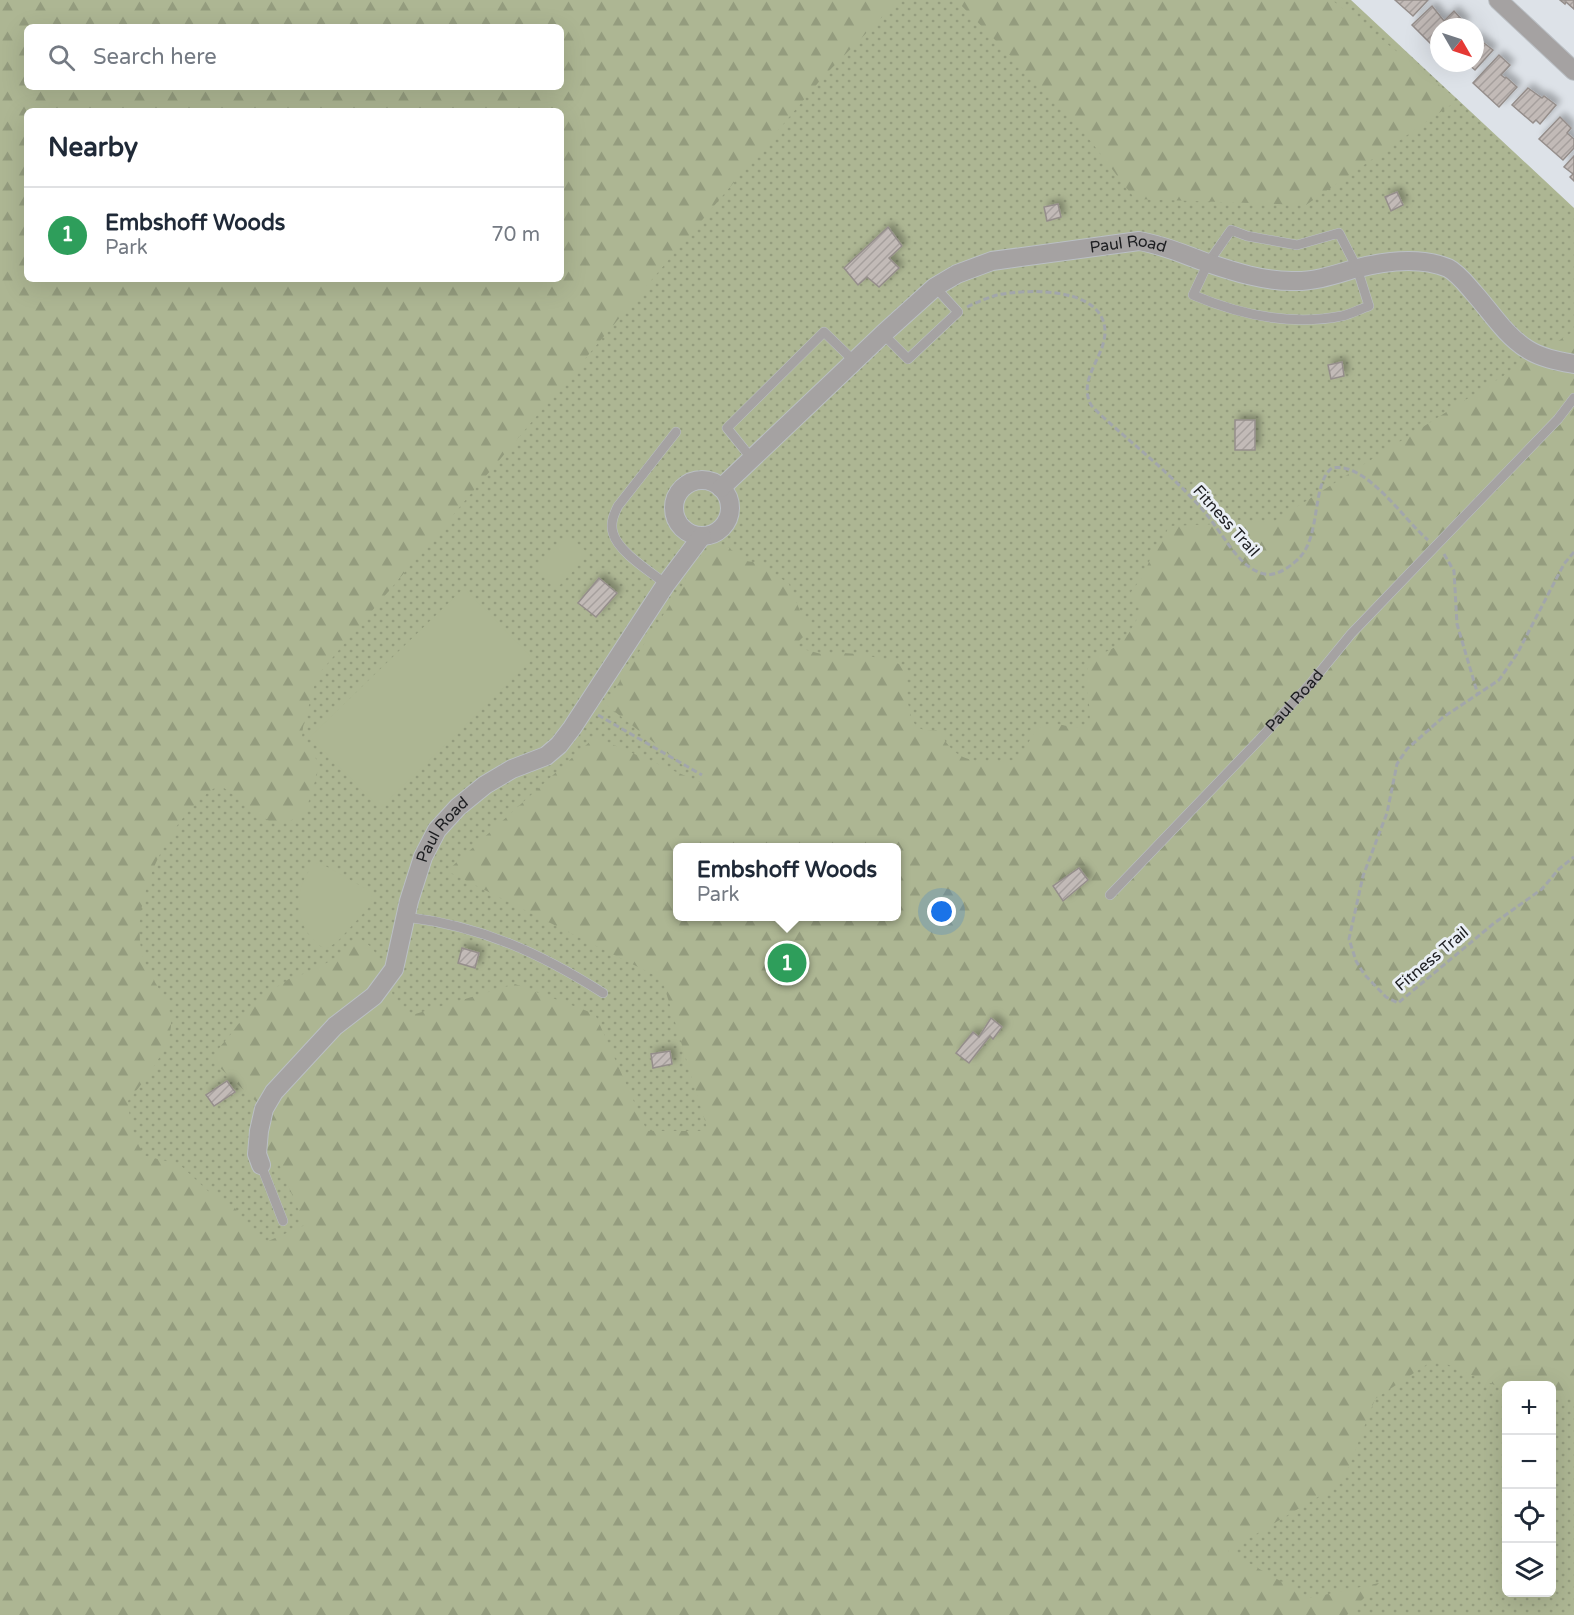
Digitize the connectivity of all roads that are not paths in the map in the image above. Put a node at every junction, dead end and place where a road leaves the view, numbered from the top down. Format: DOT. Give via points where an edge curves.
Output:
graph roads {
  1 [pos="1498,0"];
  2 [pos="1574,71"];
  3 [pos="1208,263"];
  4 [pos="1357,268"];
  5 [pos="935,287"];
  6 [pos="883,334"];
  7 [pos="854,361"];
  8 [pos="1574,364"];
  9 [pos="1574,399"];
  10 [pos="676,432"];
  11 [pos="752,459"];
  12 [pos="721,489"];
  13 [pos="702,536"];
  14 [pos="666,584"];
  15 [pos="1110,895"];
  16 [pos="406,917"];
  17 [pos="603,993"];
  18 [pos="261,1165"];
  19 [pos="283,1221"];
  1 -- 2 [label="street"];
  3 -- 4 [label="street, Paul Road" via="1260,279 1294,282"];
  3 -- 4 [label="lane" via="1231,230 1297,245 1339,233"];
  3 -- 4 [label="lane" via="1192,296 1244,313 1307,320 1344,316 1369,306"];
  3 -- 5 [label="street, Paul Road" via="1139,241 992,261"];
  4 -- 8 [label="street, Paul Road" via="1390,261 1428,262 1450,269 1509,335 1528,350"];
  5 -- 6 [label="street, Paul Road"];
  5 -- 6 [label="lane" via="957,311 908,359"];
  6 -- 7 [label="street, Paul Road"];
  7 -- 11 [label="street, Paul Road"];
  7 -- 11 [label="lane" via="824,332 727,428"];
  9 -- 15 [label="lane, Paul Road"];
  10 -- 14 [label="lane" via="612,517 613,533 620,545"];
  11 -- 12 [label="street, Paul Road"];
  12 -- 13 [label="street, Paul Road" via="729,505 728,519 715,533"];
  12 -- 13 [label="street" via="696,481 680,490 676,498 675,516 679,524 685,531"];
  13 -- 14 [label="street, Paul Road"];
  14 -- 16 [label="street, Paul Road" via="559,745 546,756 484,784 436,830 423,856"];
  16 -- 17 [label="lane" via="494,937 540,956"];
  16 -- 18 [label="street, Paul Road" via="394,969 386,982 335,1026 274,1092 264,1109 257,1154"];
  18 -- 19 [label="lane"];
}
